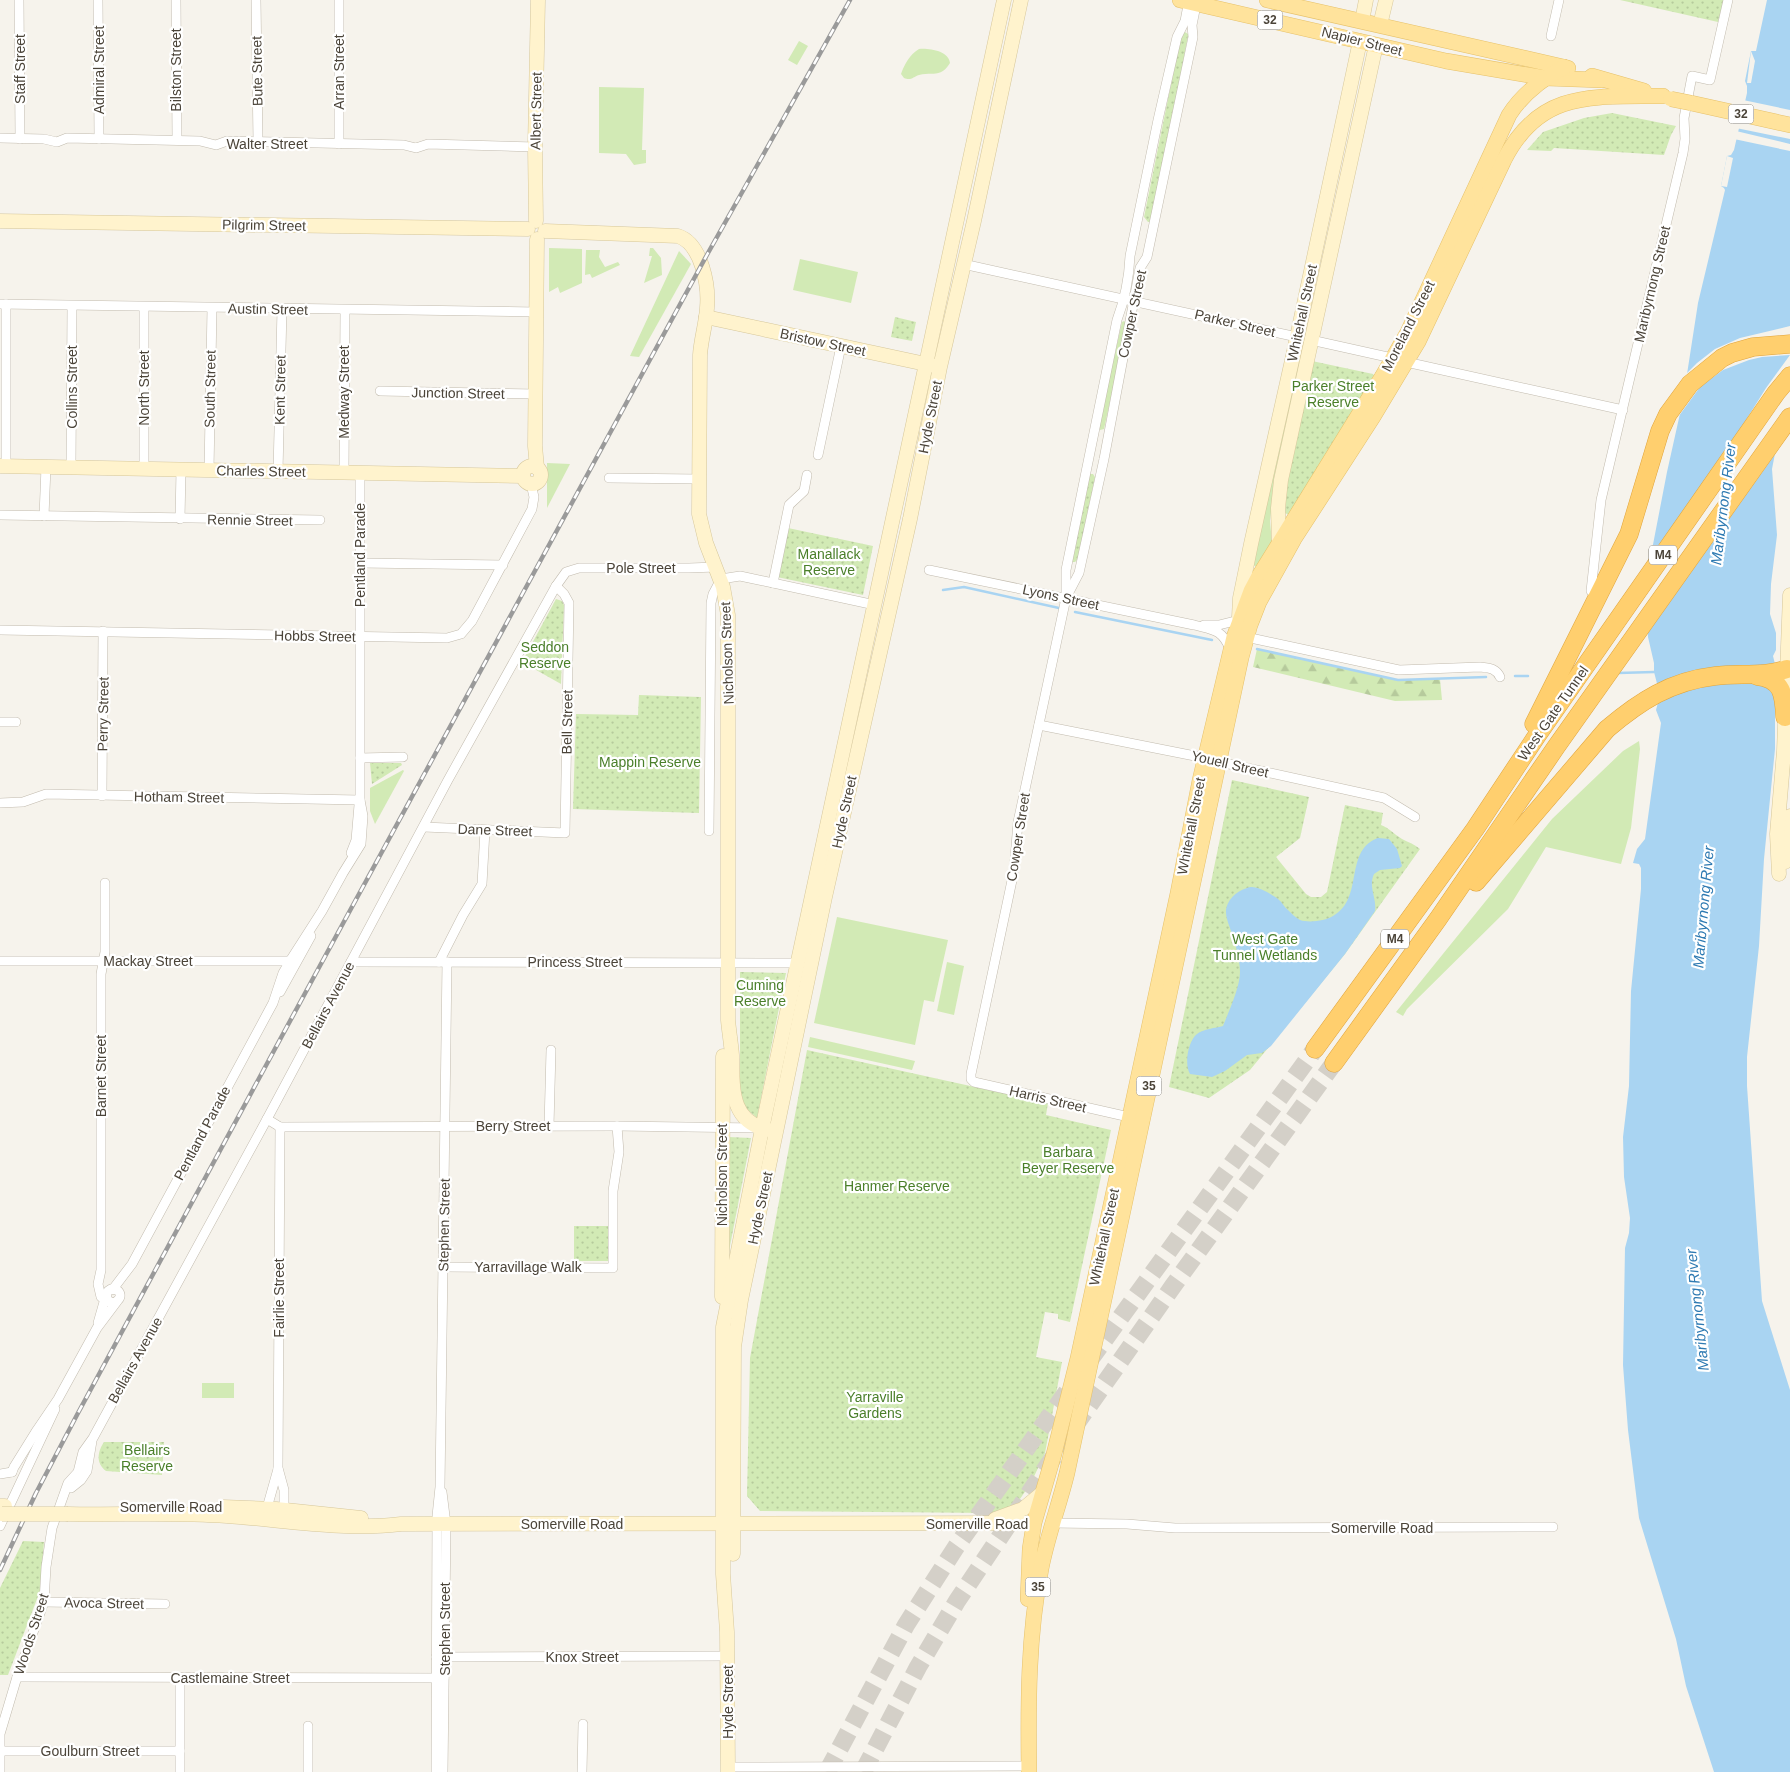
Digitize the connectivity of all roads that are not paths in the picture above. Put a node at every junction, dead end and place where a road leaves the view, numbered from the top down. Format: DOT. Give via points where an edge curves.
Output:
graph roads {
  1 [pos="19,0"];
  2 [pos="98,0"];
  3 [pos="176,0"];
  4 [pos="256,0"];
  5 [pos="339,0"];
  6 [pos="538,0"];
  7 [pos="1004,0"];
  8 [pos="1020,0"];
  9 [pos="1267,0"];
  10 [pos="1366,0"];
  11 [pos="1386,0"];
  12 [pos="1559,0"];
  13 [pos="1728,0"];
  14 [pos="1190,1"];
  15 [pos="1362,21"];
  16 [pos="1380,25"];
  17 [pos="1551,36"];
  18 [pos="1360,41"];
  19 [pos="1376,45"];
  20 [pos="1564,67"];
  21 [pos="1545,78"];
  22 [pos="1601,80"];
  23 [pos="1667,98"];
  24 [pos="1790,125"];
  25 [pos="0,138"];
  26 [pos="20,139"];
  27 [pos="99,140"];
  28 [pos="176,140"];
  29 [pos="258,142"];
  30 [pos="339,144"];
  31 [pos="535,147"];
  32 [pos="0,221"];
  33 [pos="536,230"];
  34 [pos="699,258"];
  35 [pos="949,261"];
  36 [pos="963,264"];
  37 [pos="1450,278"];
  38 [pos="1129,300"];
  39 [pos="3,304"];
  40 [pos="72,306"];
  41 [pos="144,307"];
  42 [pos="212,308"];
  43 [pos="282,309"];
  44 [pos="345,311"];
  45 [pos="536,312"];
  46 [pos="706,318"];
  47 [pos="1408,332"];
  48 [pos="1790,333"];
  49 [pos="1296,337"];
  50 [pos="1311,340"];
  51 [pos="1790,344"];
  52 [pos="841,346"];
  53 [pos="1743,350"];
  54 [pos="1399,360"];
  55 [pos="934,366"];
  56 [pos="1790,376"];
  57 [pos="380,391"];
  58 [pos="536,394"];
  59 [pos="1622,410"];
  60 [pos="1790,417"];
  61 [pos="818,456"];
  62 [pos="3,466"];
  63 [pos="46,467"];
  64 [pos="71,468"];
  65 [pos="144,469"];
  66 [pos="181,470"];
  67 [pos="209,470"];
  68 [pos="278,471"];
  69 [pos="344,472"];
  70 [pos="360,473"];
  71 [pos="530,474"];
  72 [pos="807,475"];
  73 [pos="610,478"];
  74 [pos="700,479"];
  75 [pos="0,516"];
  76 [pos="44,516"];
  77 [pos="180,519"];
  78 [pos="320,520"];
  79 [pos="1279,542"];
  80 [pos="885,560"];
  81 [pos="361,562"];
  82 [pos="899,562"];
  83 [pos="503,565"];
  84 [pos="930,570"];
  85 [pos="566,572"];
  86 [pos="718,573"];
  87 [pos="1273,576"];
  88 [pos="772,583"];
  89 [pos="556,586"];
  90 [pos="1591,591"];
  91 [pos="1790,594"];
  92 [pos="1066,598"];
  93 [pos="875,605"];
  94 [pos="1240,620"];
  95 [pos="1194,625"];
  96 [pos="0,630"];
  97 [pos="104,631"];
  98 [pos="360,637"];
  99 [pos="1246,637"];
  100 [pos="1230,649"];
  101 [pos="1782,673"];
  102 [pos="1500,677"];
  103 [pos="1785,718"];
  104 [pos="0,722"];
  105 [pos="16,722"];
  106 [pos="1039,725"];
  107 [pos="1535,732"];
  108 [pos="360,758"];
  109 [pos="403,758"];
  110 [pos="1205,758"];
  111 [pos="1220,762"];
  112 [pos="102,796"];
  113 [pos="360,800"];
  114 [pos="0,803"];
  115 [pos="1790,816"];
  116 [pos="1414,817"];
  117 [pos="424,827"];
  118 [pos="485,830"];
  119 [pos="709,831"];
  120 [pos="566,833"];
  121 [pos="105,883"];
  122 [pos="1438,919"];
  123 [pos="1175,936"];
  124 [pos="293,960"];
  125 [pos="0,961"];
  126 [pos="103,961"];
  127 [pos="351,962"];
  128 [pos="443,962"];
  129 [pos="728,962"];
  130 [pos="805,963"];
  131 [pos="728,1024"];
  132 [pos="1315,1049"];
  133 [pos="551,1050"];
  134 [pos="1334,1063"];
  135 [pos="732,1069"];
  136 [pos="971,1077"];
  137 [pos="1136,1118"];
  138 [pos="267,1119"];
  139 [pos="445,1126"];
  140 [pos="549,1126"];
  141 [pos="618,1126"];
  142 [pos="280,1127"];
  143 [pos="726,1127"];
  144 [pos="769,1130"];
  145 [pos="444,1267"];
  146 [pos="101,1270"];
  147 [pos="112,1296"];
  148 [pos="723,1327"];
  149 [pos="97,1328"];
  150 [pos="58,1399"];
  151 [pos="278,1468"];
  152 [pos="12,1472"];
  153 [pos="0,1474"];
  154 [pos="82,1474"];
  155 [pos="21,1481"];
  156 [pos="284,1494"];
  157 [pos="1041,1494"];
  158 [pos="67,1506"];
  159 [pos="271,1508"];
  160 [pos="284,1509"];
  161 [pos="1,1513"];
  162 [pos="1034,1523"];
  163 [pos="1052,1523"];
  164 [pos="401,1524"];
  165 [pos="442,1524"];
  166 [pos="729,1524"];
  167 [pos="975,1524"];
  168 [pos="1553,1527"];
  169 [pos="44,1602"];
  170 [pos="165,1604"];
  171 [pos="1030,1652"];
  172 [pos="727,1656"];
  173 [pos="440,1657"];
  174 [pos="16,1677"];
  175 [pos="180,1678"];
  176 [pos="440,1678"];
  177 [pos="583,1724"];
  178 [pos="308,1726"];
  179 [pos="0,1751"];
  180 [pos="180,1751"];
  181 [pos="728,1769"];
  182 [pos="1029,1769"];
  183 [pos="0,1772"];
  184 [pos="180,1772"];
  185 [pos="308,1772"];
  186 [pos="436,1772"];
  187 [pos="443,1772"];
  188 [pos="582,1772"];
  1 -- 26 [label="street, Staff Street"];
  2 -- 27 [label="street, Admiral Street"];
  3 -- 28 [label="street, Bilston Street"];
  4 -- 29 [label="street, Bute Street"];
  5 -- 30 [label="street, Arran Street"];
  6 -- 31 [label="street, Albert Street"];
  7 -- 35 [label="street, Hyde Street"];
  8 -- 36 [label="street, Hyde Street"];
  9 -- 15 [label="main road, Napier Street / 32"];
  10 -- 15 [label="street, Whitehall Street / 35"];
  11 -- 16 [label="street, Whitehall Street / 35"];
  12 -- 17 [label="street"];
  13 -- 59 [label="street, Maribyrnong Street" via="1710,80 1692,76 1684,118 1684,146"];
  14 -- 18 [label="main road, Napier Street / 32"];
  14 -- 38 [label="street, Cowper Street" via="1177,37 1130,256"];
  14 -- 38 [label="street, Cowper Street" via="1192,40 1174,133 1147,257"];
  15 -- 16 [label="main road, Napier Street / 32"];
  15 -- 18 [label="main road, Whitehall Street / 35"];
  16 -- 19 [label="main road, Whitehall Street / 35"];
  16 -- 20 [label="main road, Napier Street / 32"];
  18 -- 19 [label="main road, Napier Street / 32"];
  18 -- 49 [label="street, Whitehall Street / 35"];
  19 -- 21 [label="main road, Napier Street / 32"];
  19 -- 50 [label="street, Whitehall Street / 35"];
  20 -- 21 [label="main road, Moreland Street"];
  20 -- 22 [label="main road, 32"];
  21 -- 22 [label="main road, 32"];
  21 -- 47 [label="main road, Moreland Street" via="1522,98 1509,115"];
  22 -- 23 [label="main road, 32"];
  23 -- 24 [label="main road, 32, bridge"];
  23 -- 37 [label="main road, Moreland Street" via="1577,99 1565,102 1532,121 1517,137 1500,167"];
  25 -- 26 [label="street, Walter Street"];
  26 -- 27 [label="street, Walter Street" via="56,142 67,138"];
  27 -- 28 [label="street, Walter Street"];
  28 -- 29 [label="street, Walter Street" via="216,145 227,141"];
  29 -- 30 [label="street, Walter Street"];
  30 -- 31 [label="street, Walter Street" via="416,148 428,144"];
  31 -- 33 [label="street, Albert Street"];
  32 -- 33 [label="street, Pilgrim Street"];
  33 -- 34 [label="street, Pilgrim Street" via="678,236 690,243"];
  33 -- 45 [label="street, Albert Street"];
  34 -- 46 [label="street, Nicholson Street" via="707,296"];
  35 -- 36 [label="street"];
  35 -- 55 [label="street, Hyde Street"];
  36 -- 38 [label="street, Parker Street"];
  36 -- 55 [label="street, Hyde Street"];
  37 -- 47 [label="main road" via="1442,278 1427,309"];
  37 -- 54 [label="main road, Moreland Street"];
  38 -- 49 [label="street, Parker Street"];
  38 -- 92 [label="street, Cowper Street" via="1104,459 1079,572"];
  38 -- 92 [label="street, Cowper Street" via="1117,320 1066,570"];
  39 -- 40 [label="street, Austin Street"];
  39 -- 62 [label="street"];
  40 -- 41 [label="street, Austin Street"];
  40 -- 64 [label="street, Collins Street"];
  41 -- 42 [label="street, Austin Street"];
  41 -- 65 [label="street, North Street"];
  42 -- 43 [label="street, Austin Street"];
  42 -- 67 [label="street, South Street"];
  43 -- 44 [label="street, Austin Street"];
  43 -- 68 [label="street, Kent Street"];
  44 -- 45 [label="street, Austin Street"];
  44 -- 69 [label="street, Medway Street"];
  45 -- 58 [label="street, Albert Street"];
  46 -- 52 [label="street, Bristow Street"];
  46 -- 74 [label="street, Nicholson Street" via="701,344"];
  47 -- 54 [label="main road, Moreland Street"];
  48 -- 53 [label="highway"];
  49 -- 50 [label="street, Parker Street"];
  49 -- 94 [label="street, Whitehall Street / 35" via="1244,579"];
  50 -- 54 [label="street, Parker Street"];
  50 -- 79 [label="street, Whitehall Street / 35" via="1280,490"];
  51 -- 53 [label="highway"];
  52 -- 55 [label="street, Bristow Street"];
  52 -- 61 [label="street"];
  53 -- 107 [label="highway" via="1722,358 1704,371 1668,414 1629,534"];
  54 -- 59 [label="street, Parker Street"];
  54 -- 79 [label="main road, Moreland Street"];
  54 -- 87 [label="main road, Moreland Street"];
  55 -- 80 [label="street, Hyde Street"];
  55 -- 82 [label="street, Hyde Street" via="912,509"];
  56 -- 107 [label="highway, West Gate Tunnel / M4"];
  57 -- 58 [label="street, Junction Street"];
  58 -- 71 [label="street, Albert Street" via="535,446"];
  59 -- 90 [label="street, Maribyrnong Street" via="1602,500"];
  60 -- 122 [label="highway, West Gate Tunnel / M4"];
  62 -- 63 [label="street, Charles Street"];
  63 -- 64 [label="street, Charles Street"];
  63 -- 76 [label="street"];
  64 -- 65 [label="street, Charles Street"];
  65 -- 66 [label="street, Charles Street"];
  66 -- 67 [label="street, Charles Street"];
  66 -- 77 [label="street"];
  67 -- 68 [label="street, Charles Street"];
  68 -- 69 [label="street, Charles Street"];
  69 -- 70 [label="street, Charles Street"];
  70 -- 71 [label="street, Charles Street"];
  70 -- 81 [label="street, Pentland Parade"];
  71 -- 83 [label="street, Hobbs Street" via="534,497 532,509"];
  72 -- 88 [label="street" via="804,490 789,505"];
  73 -- 74 [label="street"];
  74 -- 86 [label="street, Nicholson Street" via="702,528"];
  75 -- 76 [label="street, Rennie Street"];
  76 -- 77 [label="street, Rennie Street"];
  77 -- 78 [label="street, Rennie Street"];
  79 -- 87 [label="main road, 35"];
  79 -- 94 [label="main road, Moreland Street" via="1255,583"];
  80 -- 82 [label="street"];
  80 -- 93 [label="street, Hyde Street"];
  81 -- 83 [label="street"];
  81 -- 98 [label="street, Pentland Parade"];
  82 -- 130 [label="street, Hyde Street"];
  83 -- 98 [label="street, Hobbs Street" via="479,611 461,634 447,638"];
  84 -- 92 [label="street, Lyons Street"];
  85 -- 86 [label="street, Pole Street" via="579,568 689,568"];
  85 -- 89 [label="street, Bellairs Avenue"];
  86 -- 88 [label="street"];
  86 -- 119 [label="street" via="711,600"];
  86 -- 129 [label="street, Nicholson Street" via="728,614"];
  87 -- 99 [label="main road, Whitehall Street / 35"];
  88 -- 93 [label="street"];
  89 -- 117 [label="street, Bellairs Avenue"];
  89 -- 120 [label="street, Bell Street" via="569,603"];
  91 -- 101 [label="street"];
  92 -- 95 [label="street, Lyons Street"];
  92 -- 106 [label="street, Cowper Street"];
  93 -- 130 [label="street, Hyde Street"];
  94 -- 95 [label="street, Lyons Street" via="1219,625"];
  94 -- 100 [label="main road, Whitehall Street / 35"];
  95 -- 100 [label="street, Lyons Street" via="1221,633"];
  96 -- 97 [label="street, Hobbs Street"];
  97 -- 98 [label="street, Hobbs Street"];
  97 -- 112 [label="street, Perry Street"];
  98 -- 108 [label="street, Pentland Parade"];
  99 -- 102 [label="street" via="1398,670 1480,667 1491,668"];
  99 -- 111 [label="main road, Whitehall Street / 35"];
  100 -- 110 [label="main road, Whitehall Street / 35"];
  101 -- 103 [label="highway"];
  101 -- 122 [label="highway" via="1692,680 1657,692 1631,709 1607,729 1462,897"];
  103 -- 115 [label="street" via="1777,834 1782,874"];
  104 -- 105 [label="street"];
  106 -- 110 [label="street, Youell Street"];
  106 -- 136 [label="street, Cowper Street" via="1018,822 1014,871"];
  107 -- 132 [label="highway, West Gate Tunnel / M4" via="1475,829"];
  108 -- 109 [label="street"];
  108 -- 113 [label="street, Pentland Parade"];
  110 -- 111 [label="main road, Youell Street"];
  110 -- 123 [label="main road, Whitehall Street / 35"];
  111 -- 116 [label="street, Youell Street" via="1384,798"];
  111 -- 123 [label="main road, Whitehall Street / 35"];
  112 -- 113 [label="street, Hotham Street"];
  112 -- 114 [label="street, Hotham Street" via="46,794 23,802"];
  113 -- 124 [label="street, Pentland Parade" via="362,840 308,942"];
  117 -- 118 [label="street, Dane Street"];
  117 -- 127 [label="street, Bellairs Avenue"];
  118 -- 120 [label="street, Dane Street"];
  118 -- 128 [label="street, Stephen Street" via="482,884 463,915"];
  121 -- 126 [label="street, Barnet Street" via="106,952"];
  122 -- 134 [label="highway, West Gate Tunnel / M4"];
  123 -- 137 [label="main road, Whitehall Street / 35"];
  124 -- 126 [label="street, Mackay Street"];
  124 -- 147 [label="street, Pentland Parade" via="283,989"];
  125 -- 126 [label="street, Mackay Street"];
  126 -- 146 [label="street, Barnet Street"];
  127 -- 128 [label="street, Princess Street"];
  127 -- 138 [label="street, Bellairs Avenue"];
  128 -- 129 [label="street, Princess Street"];
  128 -- 139 [label="street, Stephen Street"];
  129 -- 130 [label="street, Princess Street"];
  129 -- 131 [label="street, Nicholson Street"];
  130 -- 144 [label="street, Hyde Street"];
  131 -- 135 [label="street, Nicholson Street"];
  131 -- 143 [label="street, Nicholson Street" via="722,1057"];
  133 -- 140 [label="street"];
  135 -- 143 [label="street"];
  135 -- 144 [label="street, Nicholson Street" via="734,1096 739,1110 748,1121"];
  136 -- 137 [label="street, Harris Street" via="974,1082"];
  137 -- 157 [label="main road, Whitehall Street / 35" via="1054,1454"];
  137 -- 163 [label="main road, Whitehall Street / 35" via="1067,1473"];
  138 -- 142 [label="street"];
  138 -- 154 [label="street, Bellairs Avenue" via="82,1453"];
  139 -- 140 [label="street, Berry Street"];
  139 -- 142 [label="street, Berry Street"];
  139 -- 145 [label="street, Stephen Street"];
  140 -- 141 [label="street, Berry Street"];
  141 -- 143 [label="street, Berry Street"];
  141 -- 145 [label="street, Yarravillage Walk" via="618,1162 613,1191 613,1268"];
  142 -- 151 [label="street, Fairlie Street"];
  143 -- 144 [label="street, Berry Street"];
  143 -- 148 [label="street, Nicholson Street"];
  144 -- 148 [label="street, Hyde Street"];
  144 -- 166 [label="street, Hyde Street" via="736,1331"];
  145 -- 165 [label="street, Stephen Street"];
  146 -- 147 [label="street, Barnet Street"];
  146 -- 147 [label="street, Barnet Street" via="100,1295"];
  147 -- 149 [label="street, Pentland Parade"];
  147 -- 149 [label="street, Pentland Parade"];
  148 -- 166 [label="street, Hyde Street"];
  149 -- 150 [label="street, Pentland Parade"];
  150 -- 152 [label="street, Pentland Parade"];
  150 -- 155 [label="street, Pentland Parade" via="43,1439"];
  151 -- 156 [label="street, Fairlie Street"];
  151 -- 159 [label="street, Fairlie Street"];
  152 -- 153 [label="street"];
  152 -- 155 [label="street" via="13,1477"];
  154 -- 158 [label="street, Woods Street" via="69,1482"];
  155 -- 161 [label="street, Pentland Parade"];
  156 -- 159 [label="street"];
  156 -- 160 [label="street, Fairlie Street"];
  157 -- 162 [label="main road, Whitehall Street / 35"];
  157 -- 167 [label="street" via="1016,1513"];
  158 -- 159 [label="street, Somerville Road" via="198,1515"];
  158 -- 161 [label="street, Somerville Road, bridge"];
  158 -- 169 [label="street, Woods Street" via="50,1537"];
  159 -- 160 [label="street, Somerville Road"];
  159 -- 164 [label="street, Somerville Road" via="352,1526"];
  160 -- 164 [label="street, Somerville Road"];
  162 -- 163 [label="main road, Somerville Road"];
  162 -- 167 [label="street, Somerville Road"];
  162 -- 171 [label="main road, Whitehall Street / 35" via="1028,1589"];
  163 -- 168 [label="street, Somerville Road" via="1176,1528"];
  163 -- 171 [label="main road, Whitehall Street / 35" via="1040,1571"];
  164 -- 165 [label="street, Somerville Road"];
  165 -- 166 [label="street, Somerville Road"];
  165 -- 173 [label="street, Stephen Street"];
  166 -- 167 [label="street, Somerville Road"];
  166 -- 172 [label="street, Hyde Street" via="723,1574"];
  169 -- 170 [label="street, Avoca Street"];
  169 -- 174 [label="street, Woods Street"];
  171 -- 182 [label="main road, Whitehall Street / 35"];
  172 -- 173 [label="street, Knox Street"];
  172 -- 181 [label="street, Hyde Street"];
  173 -- 176 [label="street, Stephen Street"];
  174 -- 175 [label="street, Castlemaine Street"];
  174 -- 179 [label="street, Woods Street" via="0,1734"];
  175 -- 176 [label="street, Castlemaine Street"];
  175 -- 180 [label="street"];
  176 -- 186 [label="street, Stephen Street"];
  176 -- 187 [label="street, Stephen Street"];
  177 -- 188 [label="street"];
  178 -- 185 [label="street"];
  179 -- 180 [label="street, Goulburn Street"];
  179 -- 183 [label="street, Woods Street"];
  180 -- 184 [label="street"];
  181 -- 182 [label="street"];
}
